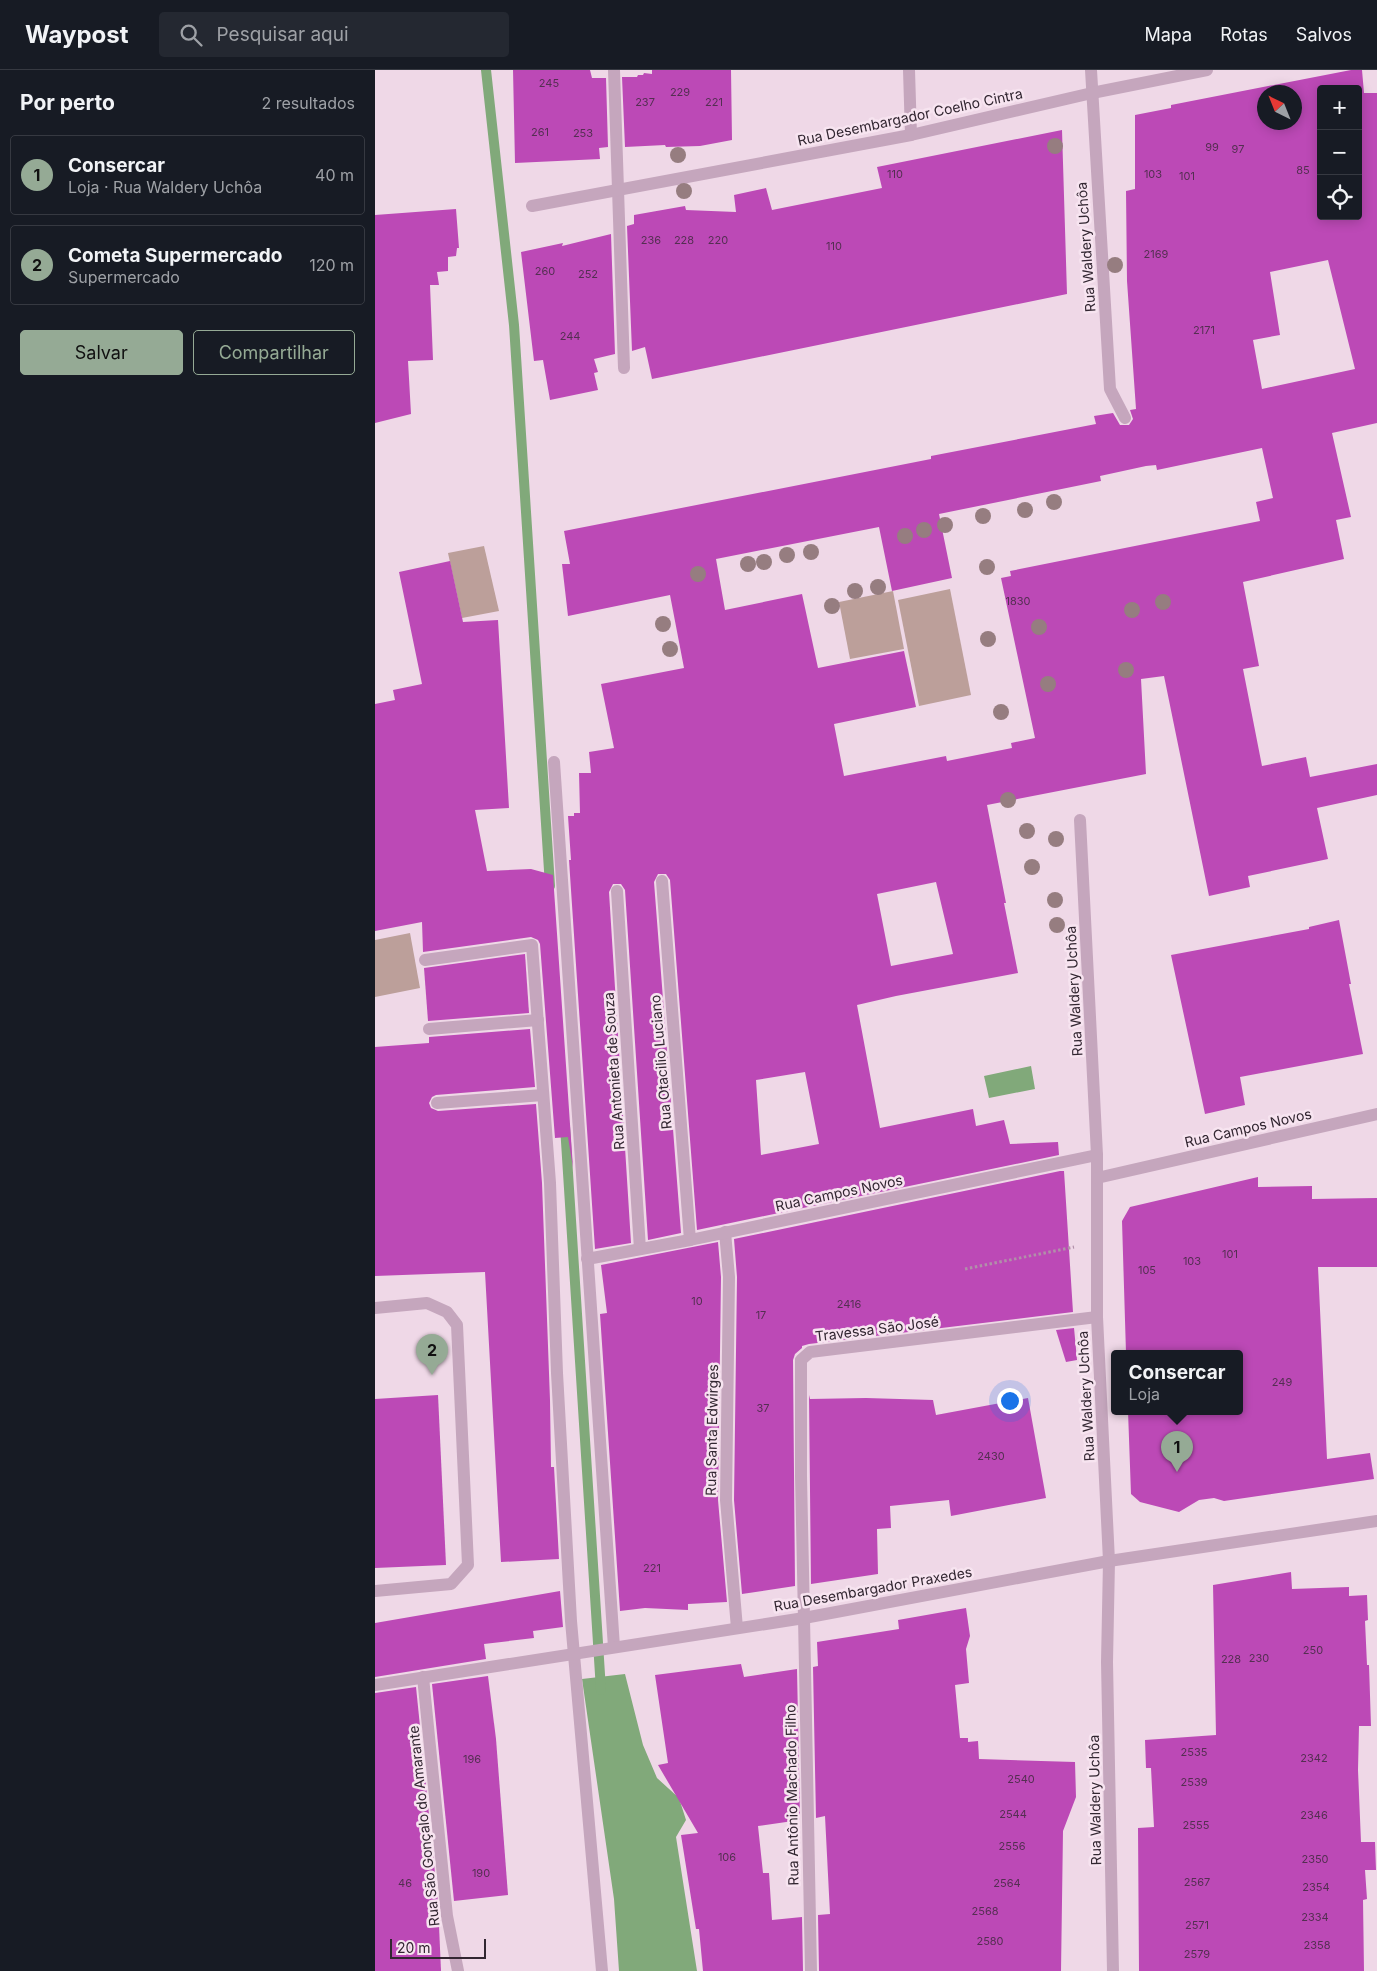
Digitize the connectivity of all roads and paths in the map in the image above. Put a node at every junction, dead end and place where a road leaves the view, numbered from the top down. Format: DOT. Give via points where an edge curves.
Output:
graph roads {
  1 [pos="614,70"];
  2 [pos="909,70"];
  3 [pos="1091,70"];
  4 [pos="1207,70"];
  5 [pos="1091,93"];
  6 [pos="911,135"];
  7 [pos="617,191"];
  8 [pos="532,206"];
  9 [pos="624,368"];
  10 [pos="1125,418"];
  11 [pos="554,762"];
  12 [pos="1080,820"];
  13 [pos="662,881"];
  14 [pos="617,891"];
  15 [pos="425,960"];
  16 [pos="538,1020"];
  17 [pos="429,1029"];
  18 [pos="543,1095"];
  19 [pos="437,1103"];
  20 [pos="1377,1114"];
  21 [pos="1097,1155"];
  22 [pos="1097,1178"];
  23 [pos="725,1232"];
  24 [pos="691,1240"];
  25 [pos="1097,1243"];
  26 [pos="640,1249"];
  27 [pos="587,1259"];
  28 [pos="965,1269"];
  29 [pos="375,1308"];
  30 [pos="1097,1317"];
  31 [pos="1377,1521"];
  32 [pos="1109,1561"];
  33 [pos="375,1592"];
  34 [pos="804,1618"];
  35 [pos="737,1628"];
  36 [pos="614,1647"];
  37 [pos="574,1654"];
  38 [pos="423,1676"];
  39 [pos="375,1685"];
  40 [pos="458,1971"];
  41 [pos="602,1971"];
  42 [pos="811,1971"];
  43 [pos="1113,1971"];
  1 -- 7 [label="street"];
  2 -- 6 [label="street"];
  3 -- 5 [label="street, Rua Waldery Uchôa"];
  4 -- 5 [label="street, Rua Desembargador Coelho Cintra"];
  5 -- 6 [label="street, Rua Desembargador Coelho Cintra"];
  5 -- 10 [label="street, Rua Waldery Uchôa" via="1110,389"];
  6 -- 7 [label="street, Rua Desembargador Coelho Cintra"];
  7 -- 8 [label="street, Rua Desembargador Coelho Cintra"];
  7 -- 9 [label="street"];
  11 -- 27 [label="street"];
  12 -- 21 [label="street, Rua Waldery Uchôa"];
  13 -- 24 [label="street, Rua Otacilio Luciano"];
  14 -- 26 [label="street, Rua Antonieta de Souza"];
  15 -- 16 [label="street" via="532,945"];
  16 -- 17 [label="street"];
  16 -- 18 [label="street"];
  18 -- 19 [label="street"];
  18 -- 37 [label="street"];
  20 -- 22 [label="street, Rua Campos Novos"];
  21 -- 22 [label="street, Rua Waldery Uchôa"];
  21 -- 23 [label="street, Rua Campos Novos"];
  22 -- 25 [label="street, Rua Waldery Uchôa"];
  23 -- 24 [label="street, Rua Campos Novos"];
  23 -- 35 [label="street, Rua Santa Edwirges" via="729,1277 726,1500"];
  24 -- 26 [label="street, Rua Campos Novos"];
  25 -- 28 [label="path"];
  25 -- 30 [label="street, Rua Waldery Uchôa"];
  26 -- 27 [label="street, Rua Campos Novos"];
  27 -- 36 [label="street"];
  29 -- 33 [label="street" via="427,1303 447,1312 457,1325 468,1565 451,1584"];
  30 -- 32 [label="street, Rua Waldery Uchôa"];
  30 -- 34 [label="street, Travessa São José" via="810,1352 801,1360"];
  31 -- 32 [label="street, Rua Desembargador Praxedes"];
  32 -- 34 [label="street, Rua Desembargador Praxedes"];
  32 -- 43 [label="street, Rua Waldery Uchôa" via="1107,1662"];
  34 -- 35 [label="street, Rua Desembargador Praxedes"];
  34 -- 42 [label="street, Rua Antônio Machado Filho"];
  35 -- 36 [label="street, Rua Desembargador Praxedes"];
  36 -- 37 [label="street, Rua Desembargador Praxedes"];
  37 -- 38 [label="street, Rua Desembargador Praxedes"];
  37 -- 41 [label="street"];
  38 -- 39 [label="street, Rua Desembargador Praxedes"];
  38 -- 40 [label="street, Rua São Gonçalo do Amarante" via="447,1916"];
}
